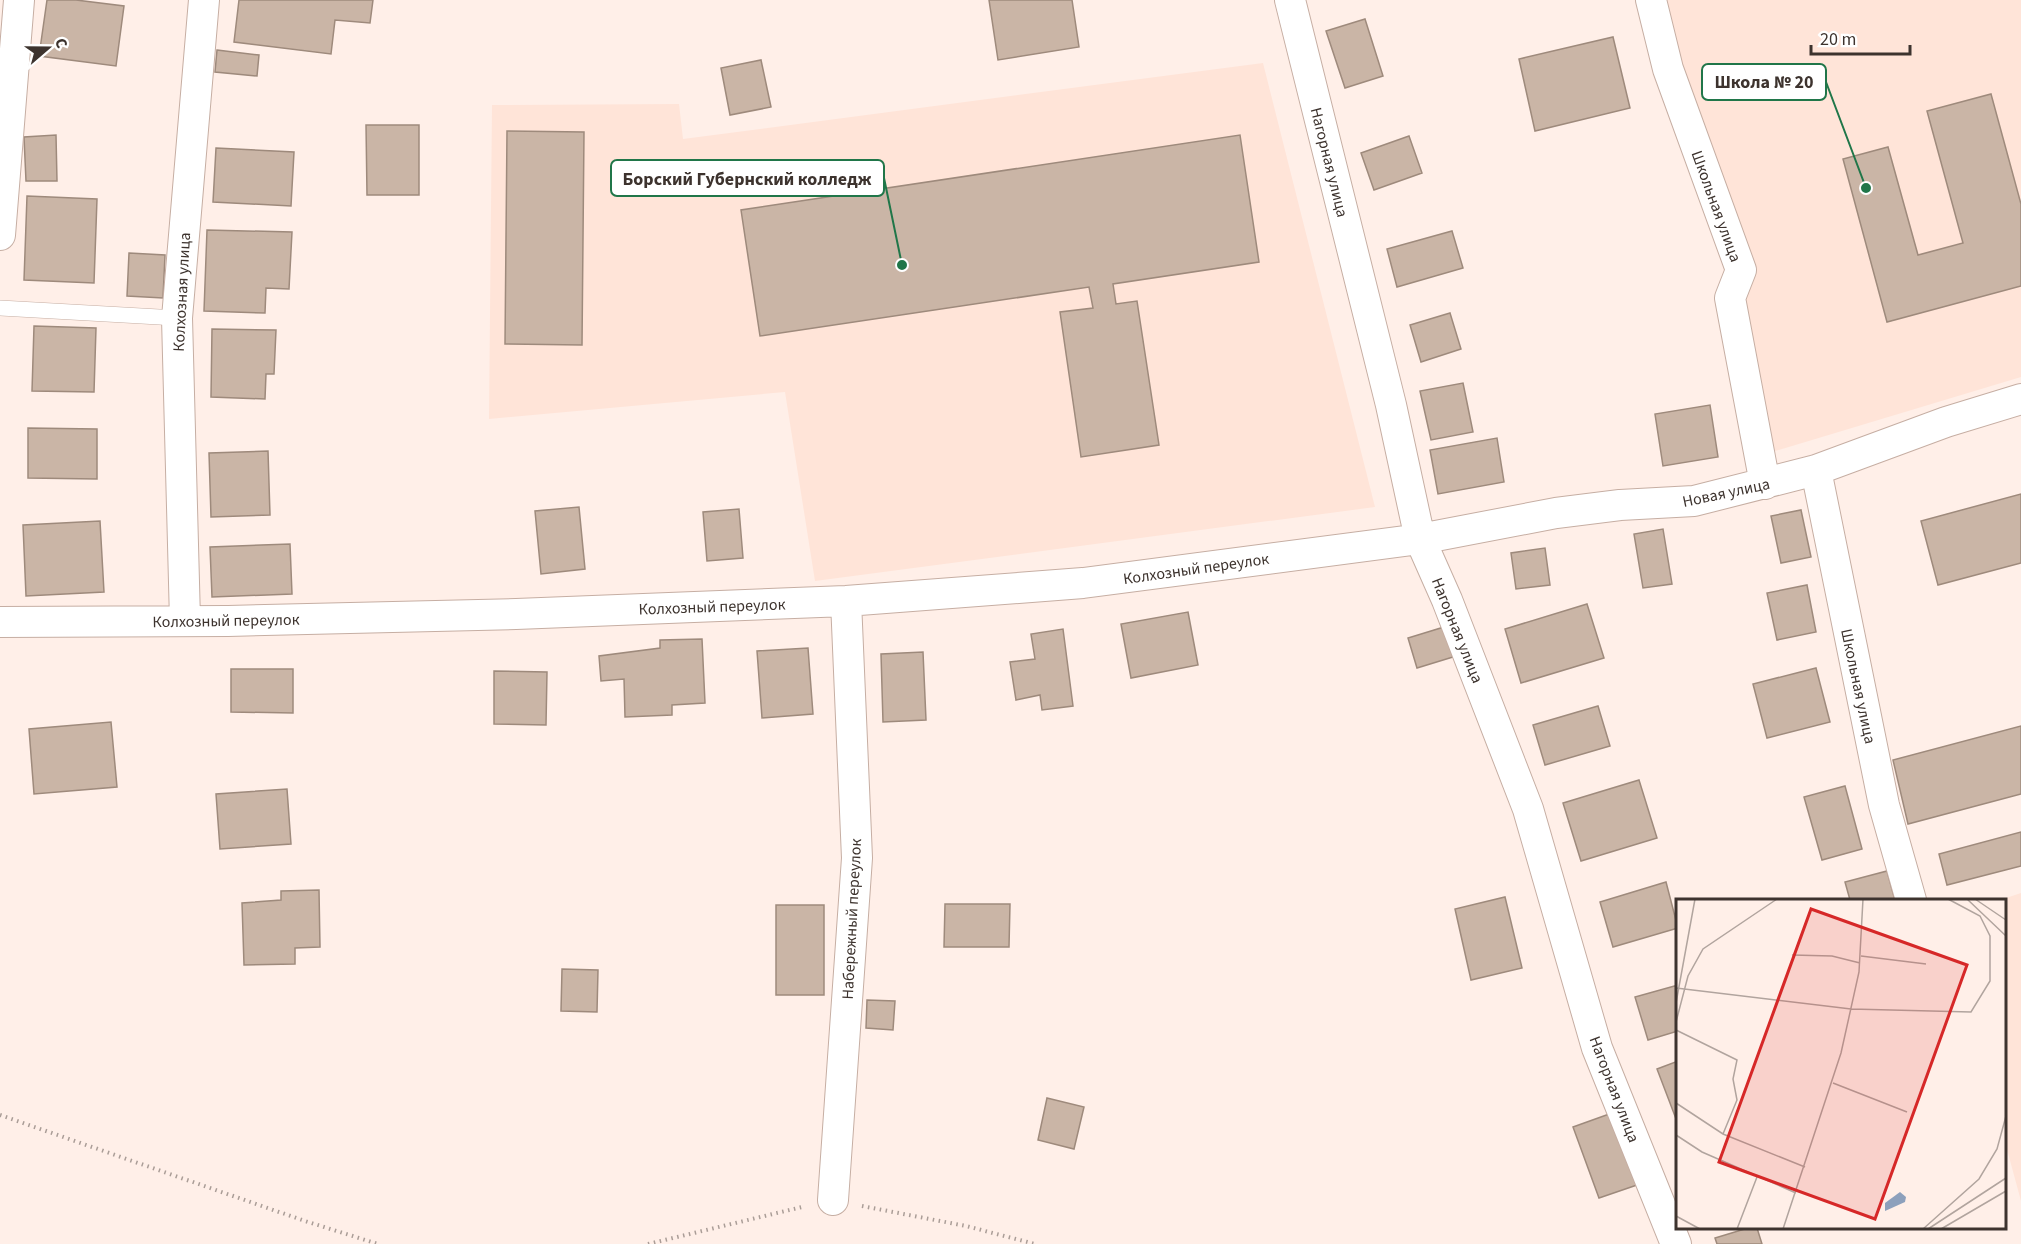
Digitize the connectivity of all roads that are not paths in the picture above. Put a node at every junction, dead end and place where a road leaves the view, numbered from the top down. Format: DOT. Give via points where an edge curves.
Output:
graph roads {
  1 [pos="19,0"];
  2 [pos="204,0"];
  3 [pos="1290,0"];
  4 [pos="1651,0"];
  5 [pos="0,235"];
  6 [pos="0,308"];
  7 [pos="177,318"];
  8 [pos="2021,399"];
  9 [pos="1816,470"];
  10 [pos="1765,484"];
  11 [pos="1420,539"];
  12 [pos="846,601"];
  13 [pos="185,620"];
  14 [pos="0,622"];
  15 [pos="1911,899"];
  16 [pos="833,1200"];
  17 [pos="1676,1244"];
  1 -- 5 [label="street"];
  2 -- 7 [label="street, Колхозная улица"];
  3 -- 11 [label="street, Нагорная улица" via="1391,405"];
  4 -- 10 [label="street, Школьная улица" via="1668,69 1741,270 1730,298"];
  6 -- 7 [label="lane"];
  7 -- 13 [label="street, Колхозная улица"];
  8 -- 9 [label="street, Новая улица"];
  9 -- 10 [label="street, Новая улица"];
  9 -- 15 [label="street, Школьная улица" via="1884,805"];
  10 -- 11 [label="street, Новая улица" via="1694,501 1566,512"];
  11 -- 12 [label="street, Колхозный переулок" via="1083,583"];
  11 -- 17 [label="street, Нагорная улица" via="1528,809 1597,1048"];
  12 -- 13 [label="street, Колхозный переулок" via="516,614"];
  12 -- 16 [label="street, Набережный переулок" via="857,858"];
  13 -- 14 [label="street, Колхозный переулок"];
}
